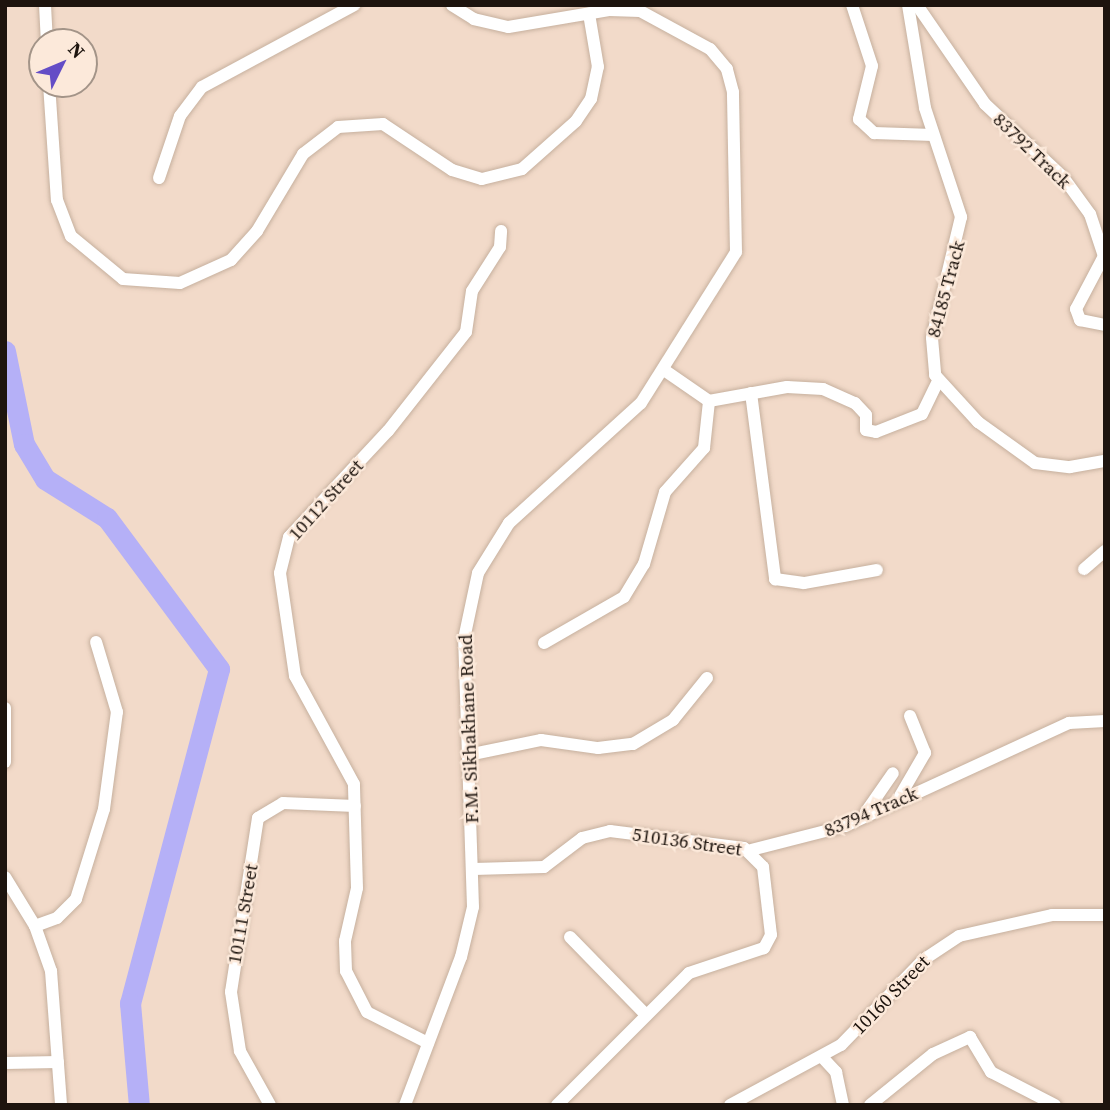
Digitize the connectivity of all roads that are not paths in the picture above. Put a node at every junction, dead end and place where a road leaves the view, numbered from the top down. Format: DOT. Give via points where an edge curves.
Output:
graph roads {
  1 [pos="45,5"];
  2 [pos="354,5"];
  3 [pos="452,5"];
  4 [pos="852,5"];
  5 [pos="908,5"];
  6 [pos="917,5"];
  7 [pos="589,14"];
  8 [pos="46,28"];
  9 [pos="50,98"];
  10 [pos="933,135"];
  11 [pos="159,178"];
  12 [pos="501,231"];
  13 [pos="1105,325"];
  14 [pos="664,370"];
  15 [pos="938,381"];
  16 [pos="751,393"];
  17 [pos="709,401"];
  18 [pos="1105,461"];
  19 [pos="1105,551"];
  20 [pos="1083,569"];
  21 [pos="877,570"];
  22 [pos="96,642"];
  23 [pos="544,643"];
  24 [pos="706,678"];
  25 [pos="5,708"];
  26 [pos="910,716"];
  27 [pos="1105,721"];
  28 [pos="468,755"];
  29 [pos="5,762"];
  30 [pos="893,773"];
  31 [pos="899,797"];
  32 [pos="355,806"];
  33 [pos="864,816"];
  34 [pos="751,850"];
  35 [pos="474,869"];
  36 [pos="5,877"];
  37 [pos="1105,915"];
  38 [pos="35,926"];
  39 [pos="570,937"];
  40 [pos="646,1015"];
  41 [pos="428,1043"];
  42 [pos="822,1057"];
  43 [pos="58,1062"];
  44 [pos="5,1063"];
  45 [pos="61,1105"];
  46 [pos="270,1105"];
  47 [pos="405,1105"];
  48 [pos="557,1105"];
  49 [pos="730,1105"];
  50 [pos="843,1105"];
  51 [pos="870,1105"];
  52 [pos="1055,1105"];
  1 -- 8 [label="street"];
  2 -- 11 [label="street" via="202,87 180,116"];
  3 -- 7 [label="street, F.M. Sikhakhane Road" via="474,19 508,27"];
  4 -- 10 [label="street" via="872,65 859,119 874,133"];
  5 -- 10 [label="street, 84185 Track"];
  6 -- 13 [label="street, 83792 Track" via="985,104 1063,177 1090,214 1104,256 1076,309 1080,320"];
  7 -- 9 [label="street" via="598,66 591,99 576,121 522,169 482,179 452,170 383,124 338,127 303,154 257,231 231,260 180,283 123,279 71,236 57,200"];
  7 -- 14 [label="street, F.M. Sikhakhane Road" via="625,9 670,22 722,61 733,92 736,252"];
  10 -- 15 [label="street, 84185 Track" via="959,203 962,229 932,338"];
  12 -- 32 [label="street, 10112 Street" via="500,247 472,291 466,332 388,432 296,527 282,555 281,614 295,676 311,713 352,774"];
  14 -- 17 [label="street"];
  14 -- 28 [label="street, F.M. Sikhakhane Road" via="610,436 509,523 484,562 466,615"];
  15 -- 16 [label="street" via="922,414 876,432 866,430 860,407 836,392 795,387"];
  15 -- 18 [label="street" via="978,422 1035,463 1070,467"];
  16 -- 17 [label="street"];
  16 -- 21 [label="street" via="775,579 804,583"];
  17 -- 23 [label="street" via="707,441 665,492 644,564 624,597"];
  19 -- 20 [label="street"];
  22 -- 38 [label="street" via="117,712 104,809 76,899 57,918"];
  24 -- 28 [label="street" via="673,720 634,744 598,748 541,740"];
  25 -- 29 [label="street"];
  26 -- 31 [label="street" via="925,753"];
  27 -- 31 [label="street, 83794 Track" via="1069,723 956,780"];
  28 -- 35 [label="street, F.M. Sikhakhane Road"];
  30 -- 33 [label="street"];
  31 -- 33 [label="street, 83794 Track"];
  32 -- 41 [label="street, 10112 Street" via="357,888 346,971 372,1017"];
  32 -- 46 [label="street, 10111 Street" via="283,803 258,818 231,992 240,1051"];
  33 -- 34 [label="street, 83794 Track" via="819,835"];
  34 -- 35 [label="street, 510136 Street" via="599,832 544,867"];
  34 -- 40 [label="street, 510136 Street" via="763,867 769,942 758,952 697,968"];
  35 -- 41 [label="street, F.M. Sikhakhane Road" via="469,933"];
  36 -- 38 [label="street"];
  37 -- 42 [label="street, 10160 Street" via="1052,915 958,936 923,960 863,1027"];
  38 -- 43 [label="street" via="55,992"];
  39 -- 40 [label="street"];
  40 -- 48 [label="street, 510136 Street"];
  41 -- 47 [label="street, F.M. Sikhakhane Road"];
  42 -- 49 [label="street, 10160 Street"];
  42 -- 50 [label="street" via="836,1072"];
  43 -- 44 [label="street"];
  43 -- 45 [label="street"];
  51 -- 52 [label="street" via="933,1054 970,1037 991,1072"];
}
